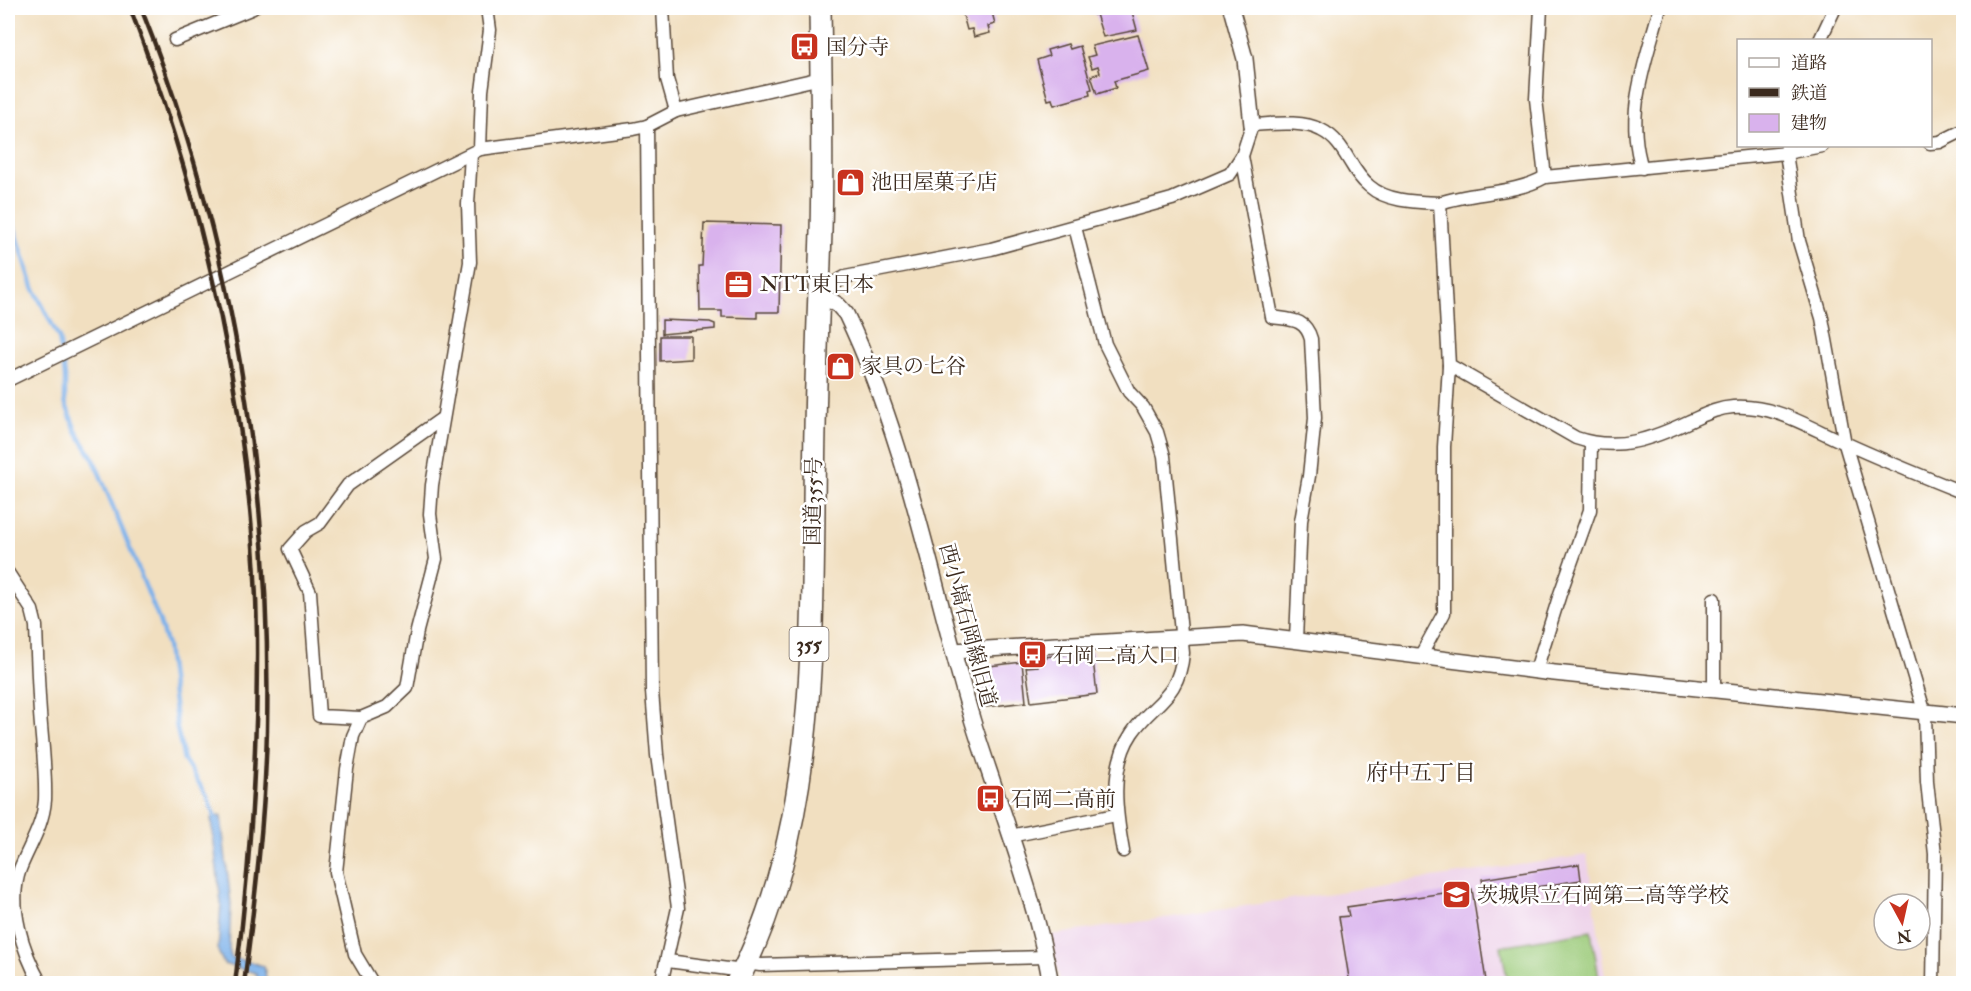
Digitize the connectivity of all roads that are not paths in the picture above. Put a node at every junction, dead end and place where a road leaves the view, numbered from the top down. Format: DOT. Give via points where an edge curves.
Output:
graph roads {
  1 [pos="253,8"];
  2 [pos="487,8"];
  3 [pos="663,8"];
  4 [pos="820,8"];
  5 [pos="1231,8"];
  6 [pos="1541,8"];
  7 [pos="1660,8"];
  8 [pos="1835,8"];
  9 [pos="174,39"];
  10 [pos="1820,39"];
  11 [pos="821,78"];
  12 [pos="676,111"];
  13 [pos="1252,125"];
  14 [pos="647,126"];
  15 [pos="1964,130"];
  16 [pos="1932,143"];
  17 [pos="1810,147"];
  18 [pos="1787,149"];
  19 [pos="476,151"];
  20 [pos="1242,156"];
  21 [pos="1641,168"];
  22 [pos="1545,177"];
  23 [pos="1440,203"];
  24 [pos="1075,227"];
  25 [pos="818,293"];
  26 [pos="1449,365"];
  27 [pos="8,380"];
  28 [pos="442,418"];
  29 [pos="1591,443"];
  30 [pos="1845,444"];
  31 [pos="1964,493"];
  32 [pos="8,573"];
  33 [pos="1714,599"];
  34 [pos="1181,636"];
  35 [pos="1296,640"];
  36 [pos="953,651"];
  37 [pos="1421,655"];
  38 [pos="1536,670"];
  39 [pos="1714,690"];
  40 [pos="1925,714"];
  41 [pos="1964,716"];
  42 [pos="360,718"];
  43 [pos="1116,814"];
  44 [pos="1010,836"];
  45 [pos="1123,851"];
  46 [pos="1046,957"];
  47 [pos="668,961"];
  48 [pos="742,973"];
  49 [pos="41,984"];
  50 [pos="373,984"];
  51 [pos="661,984"];
  52 [pos="1051,984"];
  53 [pos="1933,984"];
  1 -- 9 [label="street"];
  2 -- 19 [label="street" via="490,30"];
  3 -- 12 [label="street" via="667,79"];
  4 -- 11 [label="highway, 国道355号 / 355"];
  5 -- 13 [label="street" via="1245,59"];
  6 -- 22 [label="street" via="1536,99"];
  7 -- 21 [label="street" via="1635,107 1633,126"];
  8 -- 10 [label="street"];
  11 -- 12 [label="street"];
  11 -- 25 [label="highway, 国道355号 / 355"];
  12 -- 14 [label="street"];
  13 -- 20 [label="street"];
  13 -- 23 [label="street" via="1290,124 1319,129 1335,138 1368,186 1407,202"];
  14 -- 19 [label="street"];
  14 -- 47 [label="street" via="652,691 678,908"];
  15 -- 16 [label="street"];
  17 -- 18 [label="street"];
  18 -- 21 [label="street"];
  18 -- 30 [label="street" via="1799,241 1822,318"];
  19 -- 27 [label="street"];
  19 -- 28 [label="street" via="468,204 470,262"];
  20 -- 24 [label="street" via="1230,174 1215,181 1172,199"];
  20 -- 35 [label="street" via="1272,317 1298,320 1307,327 1311,339 1315,418 1301,520"];
  21 -- 22 [label="street"];
  22 -- 23 [label="street" via="1526,186"];
  23 -- 26 [label="street"];
  24 -- 25 [label="street" via="991,249 846,277"];
  24 -- 34 [label="street" via="1105,344 1115,369 1157,432 1164,456"];
  25 -- 36 [label="street, 西小塙石岡線旧道" via="838,305 856,339 901,456"];
  25 -- 48 [label="highway, 国道355号 / 355" via="803,753 796,807 782,865"];
  26 -- 29 [label="street"];
  26 -- 37 [label="street" via="1444,447 1444,613"];
  28 -- 42 [label="street" via="430,514 436,559 407,688 387,707"];
  28 -- 42 [label="street" via="348,485 320,523 306,531 290,549 309,592 319,716"];
  29 -- 30 [label="street" via="1636,443 1718,408 1735,406 1790,416"];
  29 -- 38 [label="street" via="1590,510"];
  30 -- 31 [label="street"];
  30 -- 40 [label="street"];
  32 -- 49 [label="street" via="32,610 36,626 45,804 37,836 20,870 16,894 28,962"];
  33 -- 39 [label="street"];
  34 -- 35 [label="street" via="1243,634"];
  34 -- 36 [label="street"];
  34 -- 43 [label="street" via="1183,653 1178,678 1132,732 1124,748"];
  35 -- 37 [label="street"];
  36 -- 44 [label="street, 西小塙石岡線旧道"];
  37 -- 38 [label="street"];
  38 -- 39 [label="street"];
  39 -- 40 [label="street"];
  40 -- 41 [label="street"];
  40 -- 53 [label="street" via="1935,854"];
  42 -- 50 [label="street" via="347,769 336,872 355,954"];
  43 -- 44 [label="street"];
  43 -- 45 [label="street"];
  44 -- 46 [label="street, 西小塙石岡線旧道"];
  46 -- 48 [label="street" via="760,965"];
  46 -- 52 [label="street, 西小塙石岡線旧道"];
  47 -- 48 [label="street"];
  47 -- 51 [label="street"];
}
